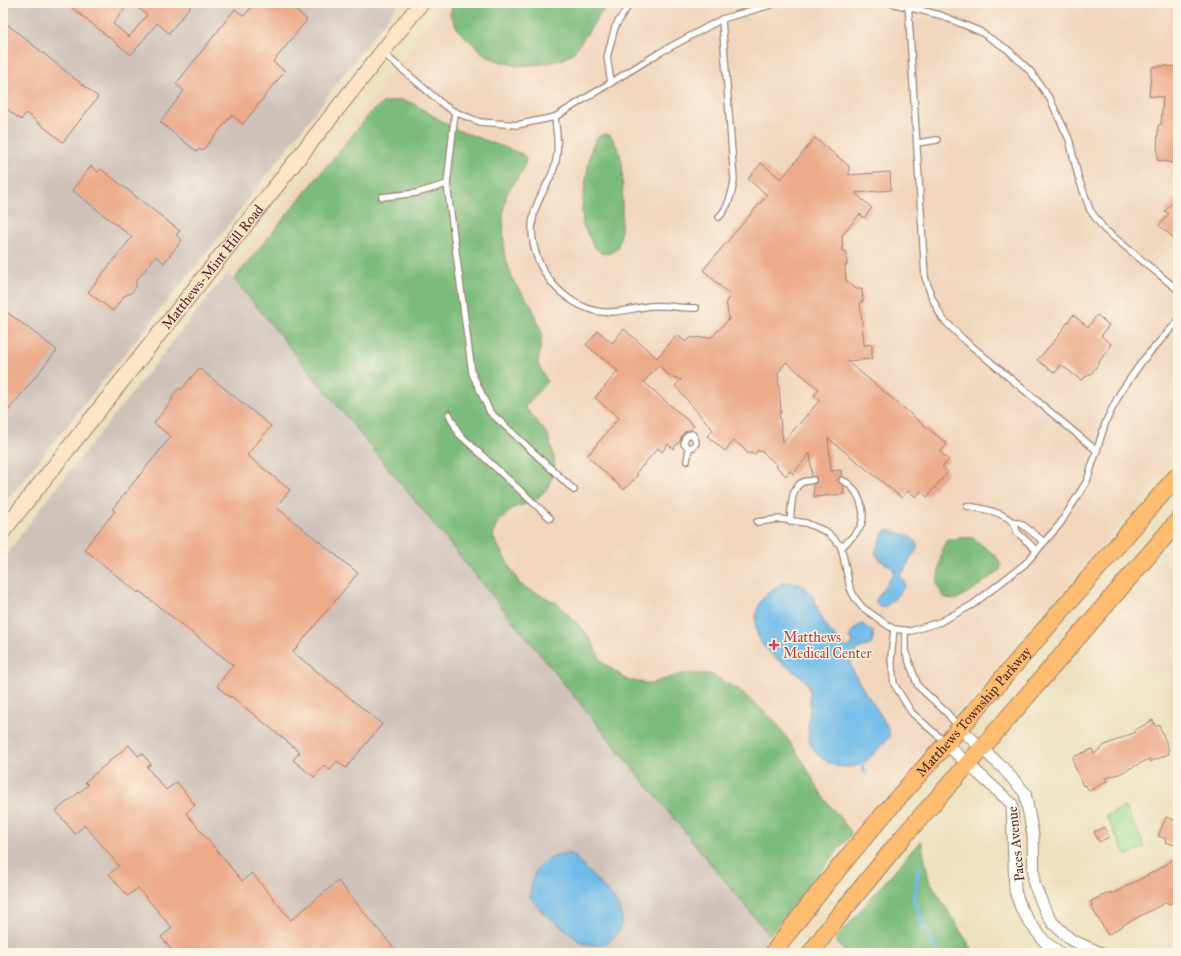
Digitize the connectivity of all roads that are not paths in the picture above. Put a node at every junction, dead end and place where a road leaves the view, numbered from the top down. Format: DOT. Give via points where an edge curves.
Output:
graph roads {
  1 [pos="421,3"];
  2 [pos="630,3"];
  3 [pos="777,3"];
  4 [pos="891,3"];
  5 [pos="908,5"];
  6 [pos="722,19"];
  7 [pos="382,53"];
  8 [pos="611,83"];
  9 [pos="455,112"];
  10 [pos="555,117"];
  11 [pos="937,140"];
  12 [pos="917,143"];
  13 [pos="447,184"];
  14 [pos="382,197"];
  15 [pos="719,217"];
  16 [pos="1178,290"];
  17 [pos="696,308"];
  18 [pos="1178,321"];
  19 [pos="449,414"];
  20 [pos="689,448"];
  21 [pos="1097,452"];
  22 [pos="687,461"];
  23 [pos="1178,475"];
  24 [pos="813,480"];
  25 [pos="842,480"];
  26 [pos="574,490"];
  27 [pos="967,506"];
  28 [pos="550,518"];
  29 [pos="790,521"];
  30 [pos="1178,521"];
  31 [pos="757,522"];
  32 [pos="1014,523"];
  33 [pos="3,531"];
  34 [pos="1044,542"];
  35 [pos="842,548"];
  36 [pos="1037,551"];
  37 [pos="894,629"];
  38 [pos="905,630"];
  39 [pos="960,728"];
  40 [pos="946,744"];
  41 [pos="982,748"];
  42 [pos="968,764"];
  43 [pos="773,953"];
  44 [pos="811,953"];
  45 [pos="1060,953"];
  46 [pos="1101,953"];
  1 -- 7 [label="main road, Matthews-Mint Hill Road"];
  2 -- 8 [label="lane" via="615,27 607,56"];
  3 -- 6 [label="lane"];
  4 -- 5 [label="lane"];
  5 -- 12 [label="lane"];
  5 -- 16 [label="lane" via="979,31 1007,49 1032,72 1050,99 1069,139 1090,210 1104,229"];
  6 -- 8 [label="lane" via="659,53"];
  6 -- 15 [label="lane" via="734,180 732,198"];
  7 -- 9 [label="lane"];
  7 -- 33 [label="main road, Matthews-Mint Hill Road"];
  8 -- 10 [label="lane"];
  9 -- 10 [label="lane" via="480,122 517,125"];
  9 -- 13 [label="lane"];
  10 -- 17 [label="lane" via="558,144 556,159 538,201 533,230 536,255 546,275 574,302 596,311 652,306"];
  11 -- 12 [label="lane"];
  12 -- 21 [label="lane" via="925,277 942,318 962,338"];
  13 -- 14 [label="lane" via="417,193"];
  13 -- 26 [label="lane" via="472,373 490,412"];
  18 -- 21 [label="lane" via="1143,360 1120,393 1106,421"];
  19 -- 28 [label="lane" via="459,434"];
  20 -- 22 [label="lane"];
  21 -- 34 [label="lane" via="1087,481 1060,524"];
  23 -- 39 [label="main road, Matthews Township Parkway"];
  24 -- 29 [label="lane" via="797,486"];
  25 -- 35 [label="lane" via="853,487 860,499 862,521"];
  27 -- 32 [label="lane" via="996,512"];
  29 -- 31 [label="lane" via="780,519"];
  29 -- 35 [label="lane" via="806,523 827,532"];
  30 -- 41 [label="main road, Matthews Township Parkway"];
  32 -- 34 [label="lane" via="1023,525"];
  32 -- 36 [label="lane" via="1017,532"];
  34 -- 36 [label="lane"];
  35 -- 37 [label="lane" via="850,588 855,598 869,613"];
  36 -- 38 [label="lane" via="1025,564 972,606 940,622 911,631"];
  37 -- 38 [label="lane"];
  37 -- 40 [label="lane" via="891,658 894,684 912,713"];
  38 -- 39 [label="lane" via="905,651 918,686"];
  39 -- 40 [label="main road, Matthews Township Parkway"];
  39 -- 41 [label="street, Paces Avenue"];
  40 -- 42 [label="street, Paces Avenue"];
  40 -- 43 [label="main road, Matthews Township Parkway" via="848,856"];
  41 -- 42 [label="main road, Matthews Township Parkway"];
  41 -- 46 [label="street, Paces Avenue" via="1025,793 1032,835 1034,884 1045,910 1071,940"];
  42 -- 44 [label="main road, Matthews Township Parkway" via="871,874"];
  42 -- 45 [label="street, Paces Avenue" via="1012,804 1015,891 1021,908 1044,942"];
}
